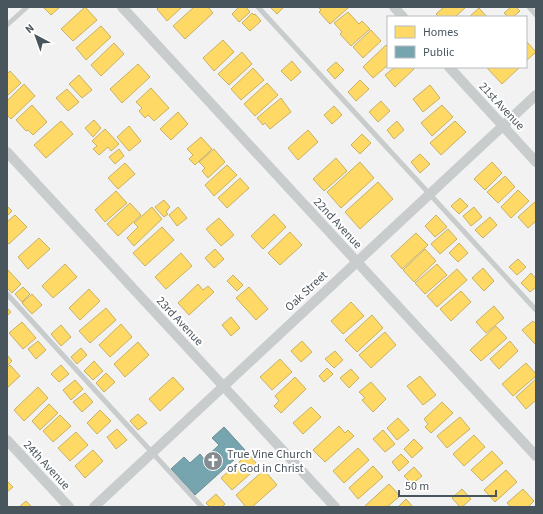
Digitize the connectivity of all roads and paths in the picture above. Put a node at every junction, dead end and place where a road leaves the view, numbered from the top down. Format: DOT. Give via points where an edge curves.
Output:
graph roads {
  1 [pos="27,7"];
  2 [pos="122,7"];
  3 [pos="258,7"];
  4 [pos="394,7"];
  5 [pos="529,7"];
  6 [pos="536,14"];
  7 [pos="402,16"];
  8 [pos="7,25"];
  9 [pos="450,68"];
  10 [pos="536,95"];
  11 [pos="503,126"];
  12 [pos="7,152"];
  13 [pos="536,162"];
  14 [pos="430,194"];
  15 [pos="357,262"];
  16 [pos="7,294"];
  17 [pos="536,310"];
  18 [pos="224,386"];
  19 [pos="7,440"];
  20 [pos="152,452"];
  21 [pos="536,456"];
  22 [pos="69,507"];
  23 [pos="94,507"];
  24 [pos="202,507"];
  25 [pos="335,507"];
  1 -- 8 [label="lane"];
  2 -- 15 [label="street, 22nd Avenue"];
  3 -- 14 [label="lane"];
  4 -- 7 [label="street"];
  5 -- 6 [label="lane"];
  9 -- 11 [label="street, 21st Avenue"];
  10 -- 11 [label="street, Oak Street"];
  11 -- 13 [label="street, 21st Avenue"];
  11 -- 14 [label="street, Oak Street"];
  12 -- 18 [label="street, 23rd Avenue"];
  14 -- 15 [label="street, Oak Street"];
  14 -- 17 [label="lane"];
  15 -- 18 [label="street, Oak Street"];
  15 -- 21 [label="street, 22nd Avenue"];
  16 -- 20 [label="lane"];
  18 -- 20 [label="street, Oak Street"];
  18 -- 25 [label="street, 23rd Avenue"];
  19 -- 22 [label="street, 24th Avenue"];
  20 -- 23 [label="street, Oak Street"];
  20 -- 24 [label="lane"];
}
